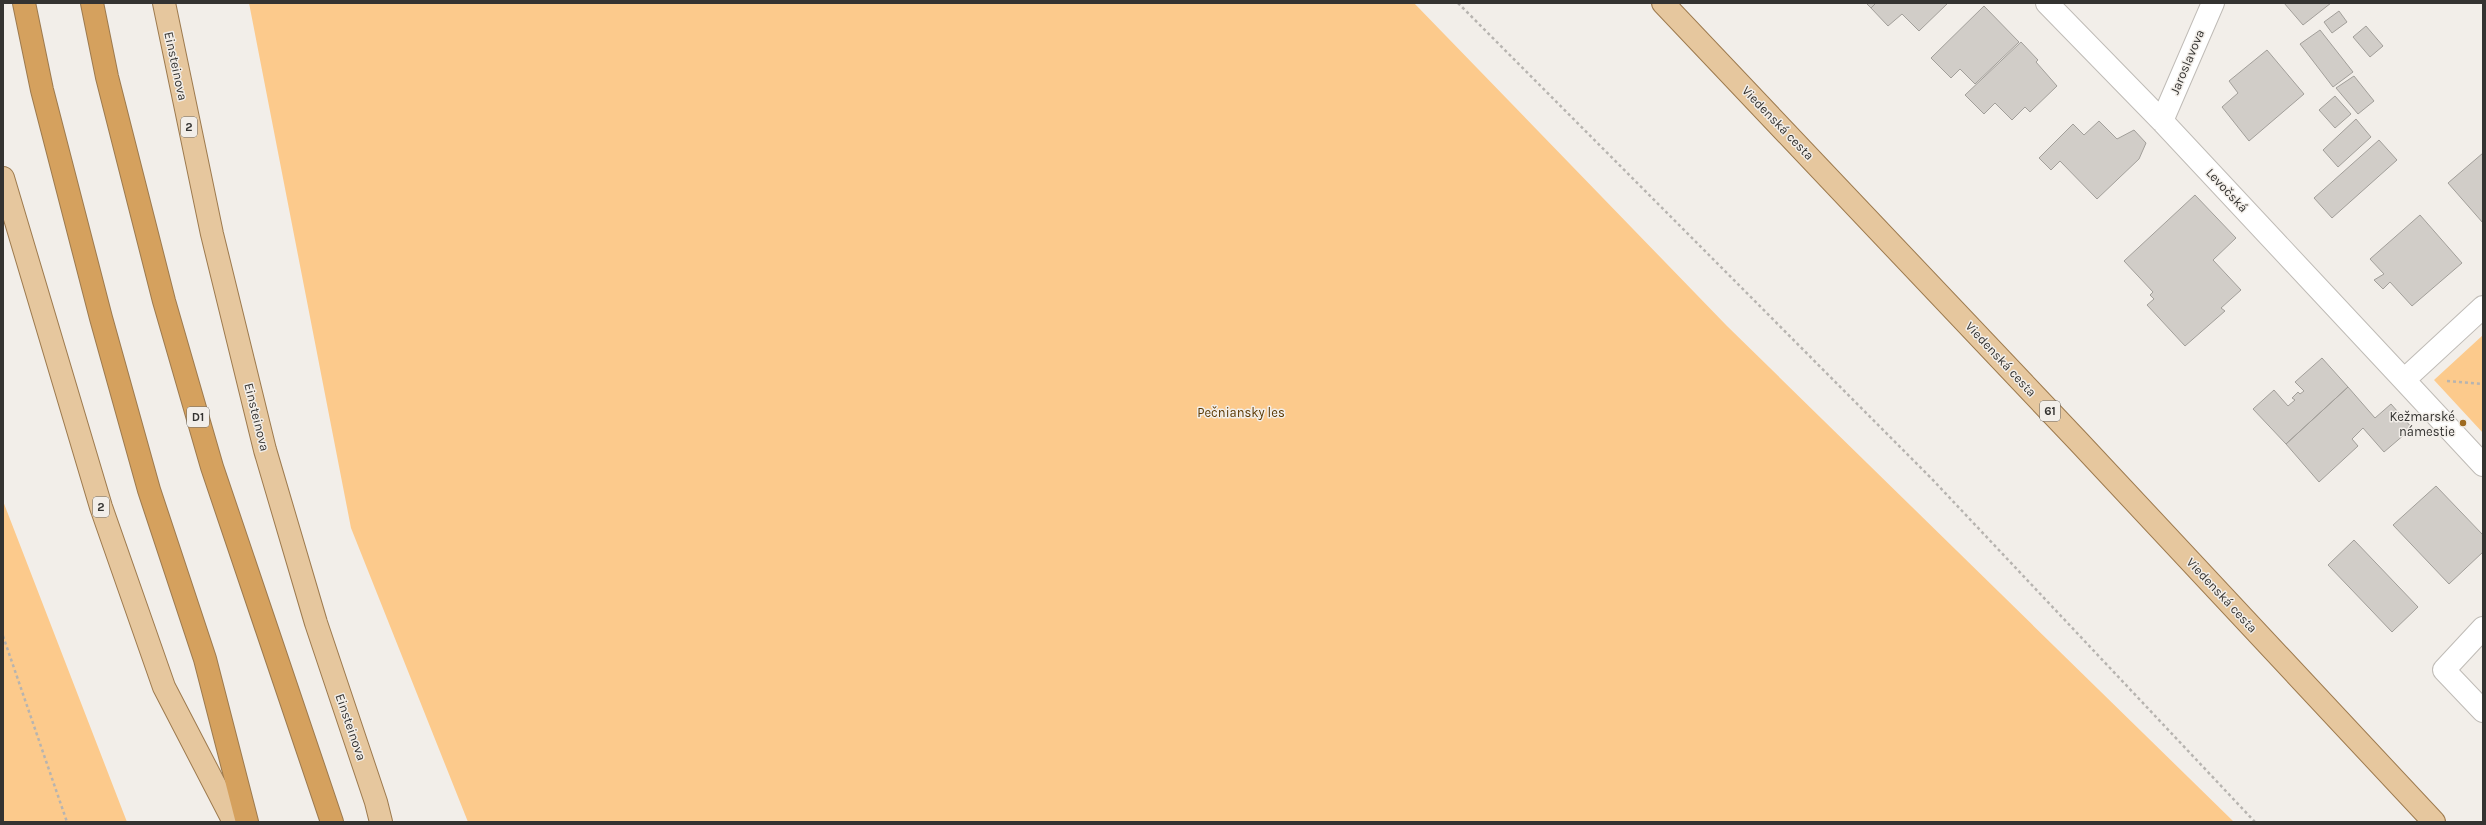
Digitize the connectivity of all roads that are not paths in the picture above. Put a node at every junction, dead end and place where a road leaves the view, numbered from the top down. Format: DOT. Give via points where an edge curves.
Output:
graph roads {
  1 [pos="24,3"];
  2 [pos="92,3"];
  3 [pos="1663,3"];
  4 [pos="2047,3"];
  5 [pos="2213,3"];
  6 [pos="167,9"];
  7 [pos="2162,120"];
  8 [pos="3,178"];
  9 [pos="2483,307"];
  10 [pos="2404,380"];
  11 [pos="2483,466"];
  12 [pos="2483,628"];
  13 [pos="2483,711"];
  14 [pos="234,822"];
  15 [pos="247,822"];
  16 [pos="332,822"];
  17 [pos="381,822"];
  18 [pos="2434,822"];
  1 -- 15 [label="highway" via="42,90 101,318 149,490 205,659"];
  2 -- 16 [label="highway, D1" via="107,77 162,293 212,467"];
  3 -- 18 [label="main road, Viedenská cesta / 61" via="2073,435"];
  4 -- 7 [label="street, Levočská"];
  5 -- 7 [label="street, Jaroslavova"];
  6 -- 17 [label="main road, Einsteinova / 2" via="212,234 265,450 316,623"];
  7 -- 10 [label="street, Levočská"];
  8 -- 14 [label="main road, 2" via="98,499 164,687"];
  9 -- 10 [label="street"];
  10 -- 11 [label="street"];
  12 -- 13 [label="street" via="2444,670"];
}
